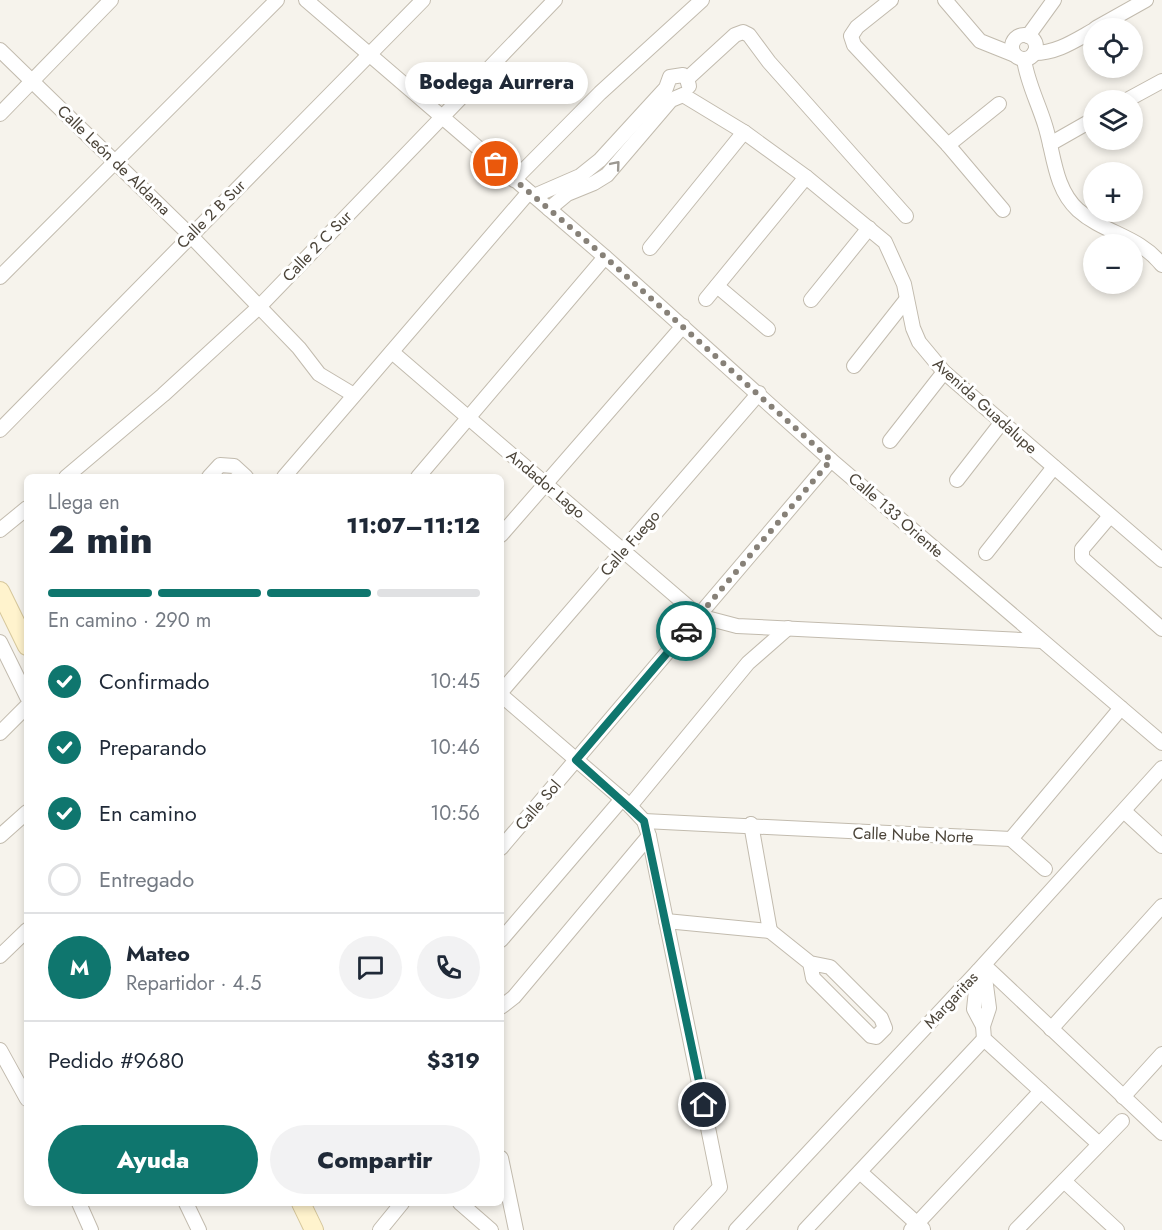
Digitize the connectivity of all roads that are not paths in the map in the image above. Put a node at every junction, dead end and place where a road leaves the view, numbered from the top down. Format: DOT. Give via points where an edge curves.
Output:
graph roads {
  1 [pos="111,0"];
  2 [pos="277,0"];
  3 [pos="306,0"];
  4 [pos="423,0"];
  5 [pos="555,0"];
  6 [pos="702,0"];
  7 [pos="891,0"];
  8 [pos="945,0"];
  9 [pos="956,0"];
  10 [pos="1053,0"];
  11 [pos="1146,0"];
  12 [pos="1114,18"];
  13 [pos="1083,36"];
  14 [pos="0,50"];
  15 [pos="1022,53"];
  16 [pos="369,55"];
  17 [pos="684,77"];
  18 [pos="1162,81"];
  19 [pos="33,82"];
  20 [pos="1143,91"];
  21 [pos="683,95"];
  22 [pos="999,104"];
  23 [pos="0,114"];
  24 [pos="442,118"];
  25 [pos="1083,125"];
  26 [pos="744,132"];
  27 [pos="1050,144"];
  28 [pos="948,145"];
  29 [pos="115,161"];
  30 [pos="587,171"];
  31 [pos="806,177"];
  32 [pos="514,180"];
  33 [pos="594,183"];
  34 [pos="531,194"];
  35 [pos="549,209"];
  36 [pos="1003,210"];
  37 [pos="906,216"];
  38 [pos="869,228"];
  39 [pos="190,235"];
  40 [pos="650,248"];
  41 [pos="605,257"];
  42 [pos="1162,265"];
  43 [pos="0,277"];
  44 [pos="717,286"];
  45 [pos="706,299"];
  46 [pos="811,300"];
  47 [pos="906,300"];
  48 [pos="259,307"];
  49 [pos="683,326"];
  50 [pos="768,329"];
  51 [pos="392,352"];
  52 [pos="854,366"];
  53 [pos="944,372"];
  54 [pos="759,393"];
  55 [pos="354,395"];
  56 [pos="468,417"];
  57 [pos="1002,422"];
  58 [pos="0,430"];
  59 [pos="890,441"];
  60 [pos="831,460"];
  61 [pos="1054,467"];
  62 [pos="70,474"];
  63 [pos="212,474"];
  64 [pos="242,474"];
  65 [pos="287,474"];
  66 [pos="420,474"];
  67 [pos="957,480"];
  68 [pos="545,483"];
  69 [pos="24,510"];
  70 [pos="1110,516"];
  71 [pos="0,530"];
  72 [pos="504,531"];
  73 [pos="623,550"];
  74 [pos="986,553"];
  75 [pos="1162,560"];
  76 [pos="0,591"];
  77 [pos="699,616"];
  78 [pos="788,628"];
  79 [pos="1162,629"];
  80 [pos="24,640"];
  81 [pos="1042,641"];
  82 [pos="0,642"];
  83 [pos="504,690"];
  84 [pos="24,691"];
  85 [pos="504,697"];
  86 [pos="1121,708"];
  87 [pos="24,709"];
  88 [pos="0,733"];
  89 [pos="1162,743"];
  90 [pos="576,760"];
  91 [pos="1162,768"];
  92 [pos="626,802"];
  93 [pos="1125,812"];
  94 [pos="24,815"];
  95 [pos="644,821"];
  96 [pos="751,824"];
  97 [pos="0,836"];
  98 [pos="649,836"];
  99 [pos="1011,839"];
  100 [pos="504,844"];
  101 [pos="1162,846"];
  102 [pos="1045,869"];
  103 [pos="1162,906"];
  104 [pos="666,921"];
  105 [pos="770,931"];
  106 [pos="24,933"];
  107 [pos="504,936"];
  108 [pos="0,956"];
  109 [pos="810,963"];
  110 [pos="981,968"];
  111 [pos="504,1005"];
  112 [pos="1051,1029"];
  113 [pos="983,1033"];
  114 [pos="0,1050"];
  115 [pos="1162,1054"];
  116 [pos="1041,1091"];
  117 [pos="24,1094"];
  118 [pos="1122,1097"];
  119 [pos="1122,1121"];
  120 [pos="1162,1133"];
  121 [pos="1099,1144"];
  122 [pos="504,1172"];
  123 [pos="860,1172"];
  124 [pos="1064,1180"];
  125 [pos="80,1206"];
  126 [pos="187,1206"];
  127 [pos="306,1206"];
  128 [pos="400,1206"];
  129 [pos="463,1206"];
  130 [pos="917,1228"];
  131 [pos="91,1230"];
  132 [pos="199,1230"];
  133 [pos="314,1230"];
  134 [pos="380,1230"];
  135 [pos="491,1230"];
  136 [pos="516,1230"];
  137 [pos="681,1230"];
  138 [pos="736,1230"];
  139 [pos="805,1230"];
  140 [pos="1016,1230"];
  141 [pos="1117,1230"];
  1 -- 19 [label="street"];
  2 -- 29 [label="street"];
  3 -- 16 [label="street, Calle 133 Oriente"];
  4 -- 16 [label="street, Calle 2 B Sur"];
  5 -- 24 [label="street, Calle 2 C Sur"];
  6 -- 32 [label="street" via="600,93"];
  7 -- 28 [label="street" via="857,27 852,36 854,45"];
  8 -- 15 [label="street" via="980,41"];
  9 -- 15 [label="street" via="984,34"];
  10 -- 15 [label="street" via="1028,36 1035,43"];
  11 -- 12 [label="street"];
  13 -- 15 [label="street" via="1047,53"];
  14 -- 19 [label="street, Calle León de Aldama"];
  15 -- 27 [label="street"];
  16 -- 24 [label="street, Calle 133 Oriente"];
  16 -- 39 [label="street, Calle 2 B Sur"];
  17 -- 21 [label="street" via="688,88"];
  17 -- 30 [label="street" via="670,77 666,88"];
  17 -- 37 [label="street" via="735,35 749,35"];
  18 -- 20 [label="street"];
  19 -- 23 [label="street"];
  19 -- 29 [label="street, Calle León de Aldama"];
  21 -- 26 [label="street, Avenida Guadalupe"];
  33 -- 21 [label="street, one-way" via="607,175 671,100"];
  22 -- 28 [label="street"];
  24 -- 32 [label="street, Calle 133 Oriente"];
  24 -- 48 [label="street, Calle 2 C Sur"];
  25 -- 27 [label="street"];
  26 -- 31 [label="street, Avenida Guadalupe"];
  26 -- 40 [label="street"];
  27 -- 42 [label="street" via="1060,183 1077,209 1112,232 1144,245"];
  28 -- 36 [label="street"];
  29 -- 39 [label="street, Calle León de Aldama"];
  29 -- 43 [label="street"];
  30 -- 33 [label="street"];
  30 -- 34 [label="street"];
  31 -- 38 [label="street, Avenida Guadalupe"];
  31 -- 44 [label="street"];
  32 -- 34 [label="street, Calle 133 Oriente"];
  33 -- 35 [label="street" via="567,194"];
  34 -- 35 [label="street, Calle 133 Oriente"];
  34 -- 51 [label="street"];
  35 -- 41 [label="street, Calle 133 Oriente"];
  38 -- 46 [label="street"];
  38 -- 47 [label="street, Avenida Guadalupe" via="892,254"];
  39 -- 48 [label="street, Calle León de Aldama"];
  39 -- 58 [label="street, Calle 2 B Sur"];
  41 -- 49 [label="street, Calle 133 Oriente"];
  41 -- 56 [label="street"];
  44 -- 45 [label="street"];
  44 -- 50 [label="street"];
  47 -- 52 [label="street"];
  47 -- 53 [label="street, Avenida Guadalupe" via="919,342"];
  48 -- 55 [label="street, Calle León de Aldama" via="319,374"];
  48 -- 62 [label="street, Calle 2 C Sur"];
  49 -- 54 [label="street, Calle 133 Oriente"];
  49 -- 68 [label="street"];
  51 -- 55 [label="street"];
  51 -- 56 [label="street, Andador Lago"];
  53 -- 57 [label="street, Avenida Guadalupe"];
  53 -- 59 [label="street"];
  54 -- 60 [label="street, Calle 133 Oriente"];
  54 -- 73 [label="street, Calle Fuego"];
  55 -- 65 [label="street"];
  56 -- 66 [label="street"];
  56 -- 68 [label="street, Andador Lago"];
  57 -- 61 [label="street, Avenida Guadalupe"];
  57 -- 67 [label="street"];
  60 -- 77 [label="street, Calle Sol"];
  60 -- 81 [label="street, Calle 133 Oriente"];
  61 -- 70 [label="street, Avenida Guadalupe"];
  61 -- 74 [label="street"];
  63 -- 64 [label="street" via="220,465 228,464"];
  68 -- 72 [label="street"];
  68 -- 73 [label="street, Andador Lago"];
  69 -- 71 [label="street"];
  70 -- 75 [label="street, Avenida Guadalupe"];
  70 -- 79 [label="street" via="1082,549 1082,558"];
  73 -- 77 [label="street, Andador Lago"];
  73 -- 83 [label="street, Calle Fuego"];
  76 -- 80 [label="main road"];
  77 -- 78 [label="street" via="737,626"];
  77 -- 90 [label="street, Calle Sol"];
  78 -- 81 [label="street"];
  78 -- 92 [label="street" via="748,663"];
  81 -- 86 [label="street, Calle 133 Oriente"];
  82 -- 84 [label="street"];
  85 -- 90 [label="street"];
  86 -- 89 [label="street, Calle 133 Oriente"];
  86 -- 99 [label="street"];
  87 -- 88 [label="street"];
  90 -- 92 [label="street"];
  90 -- 100 [label="street, Calle Sol"];
  91 -- 93 [label="street, Margaritas"];
  92 -- 95 [label="street"];
  92 -- 107 [label="street"];
  93 -- 101 [label="street"];
  93 -- 110 [label="street, Margaritas"];
  94 -- 97 [label="street"];
  95 -- 96 [label="street, Calle Nube Norte"];
  95 -- 98 [label="street"];
  96 -- 99 [label="street, Calle Nube Norte" via="801,830"];
  96 -- 105 [label="street"];
  98 -- 104 [label="street"];
  98 -- 111 [label="street"];
  99 -- 102 [label="street"];
  103 -- 112 [label="street"];
  104 -- 105 [label="street"];
  104 -- 137 [label="street" via="720,1187"];
  105 -- 109 [label="street"];
  106 -- 108 [label="street"];
  109 -- 109 [label="street" via="813,978 871,1036 885,1028 881,1018 830,967"];
  110 -- 112 [label="street"];
  110 -- 113 [label="street" via="989,1008"];
  110 -- 138 [label="street, Margaritas"];
  112 -- 118 [label="street"];
  113 -- 116 [label="street"];
  113 -- 123 [label="street"];
  114 -- 117 [label="street"];
  115 -- 118 [label="street"];
  116 -- 121 [label="street"];
  116 -- 130 [label="street"];
  118 -- 120 [label="street"];
  119 -- 121 [label="street"];
  121 -- 124 [label="street"];
  122 -- 136 [label="street"];
  123 -- 130 [label="street"];
  123 -- 139 [label="street"];
  124 -- 140 [label="street"];
  124 -- 141 [label="street"];
  125 -- 131 [label="street"];
  126 -- 132 [label="street"];
  127 -- 133 [label="main road"];
  128 -- 134 [label="street"];
  129 -- 135 [label="street"];
}
